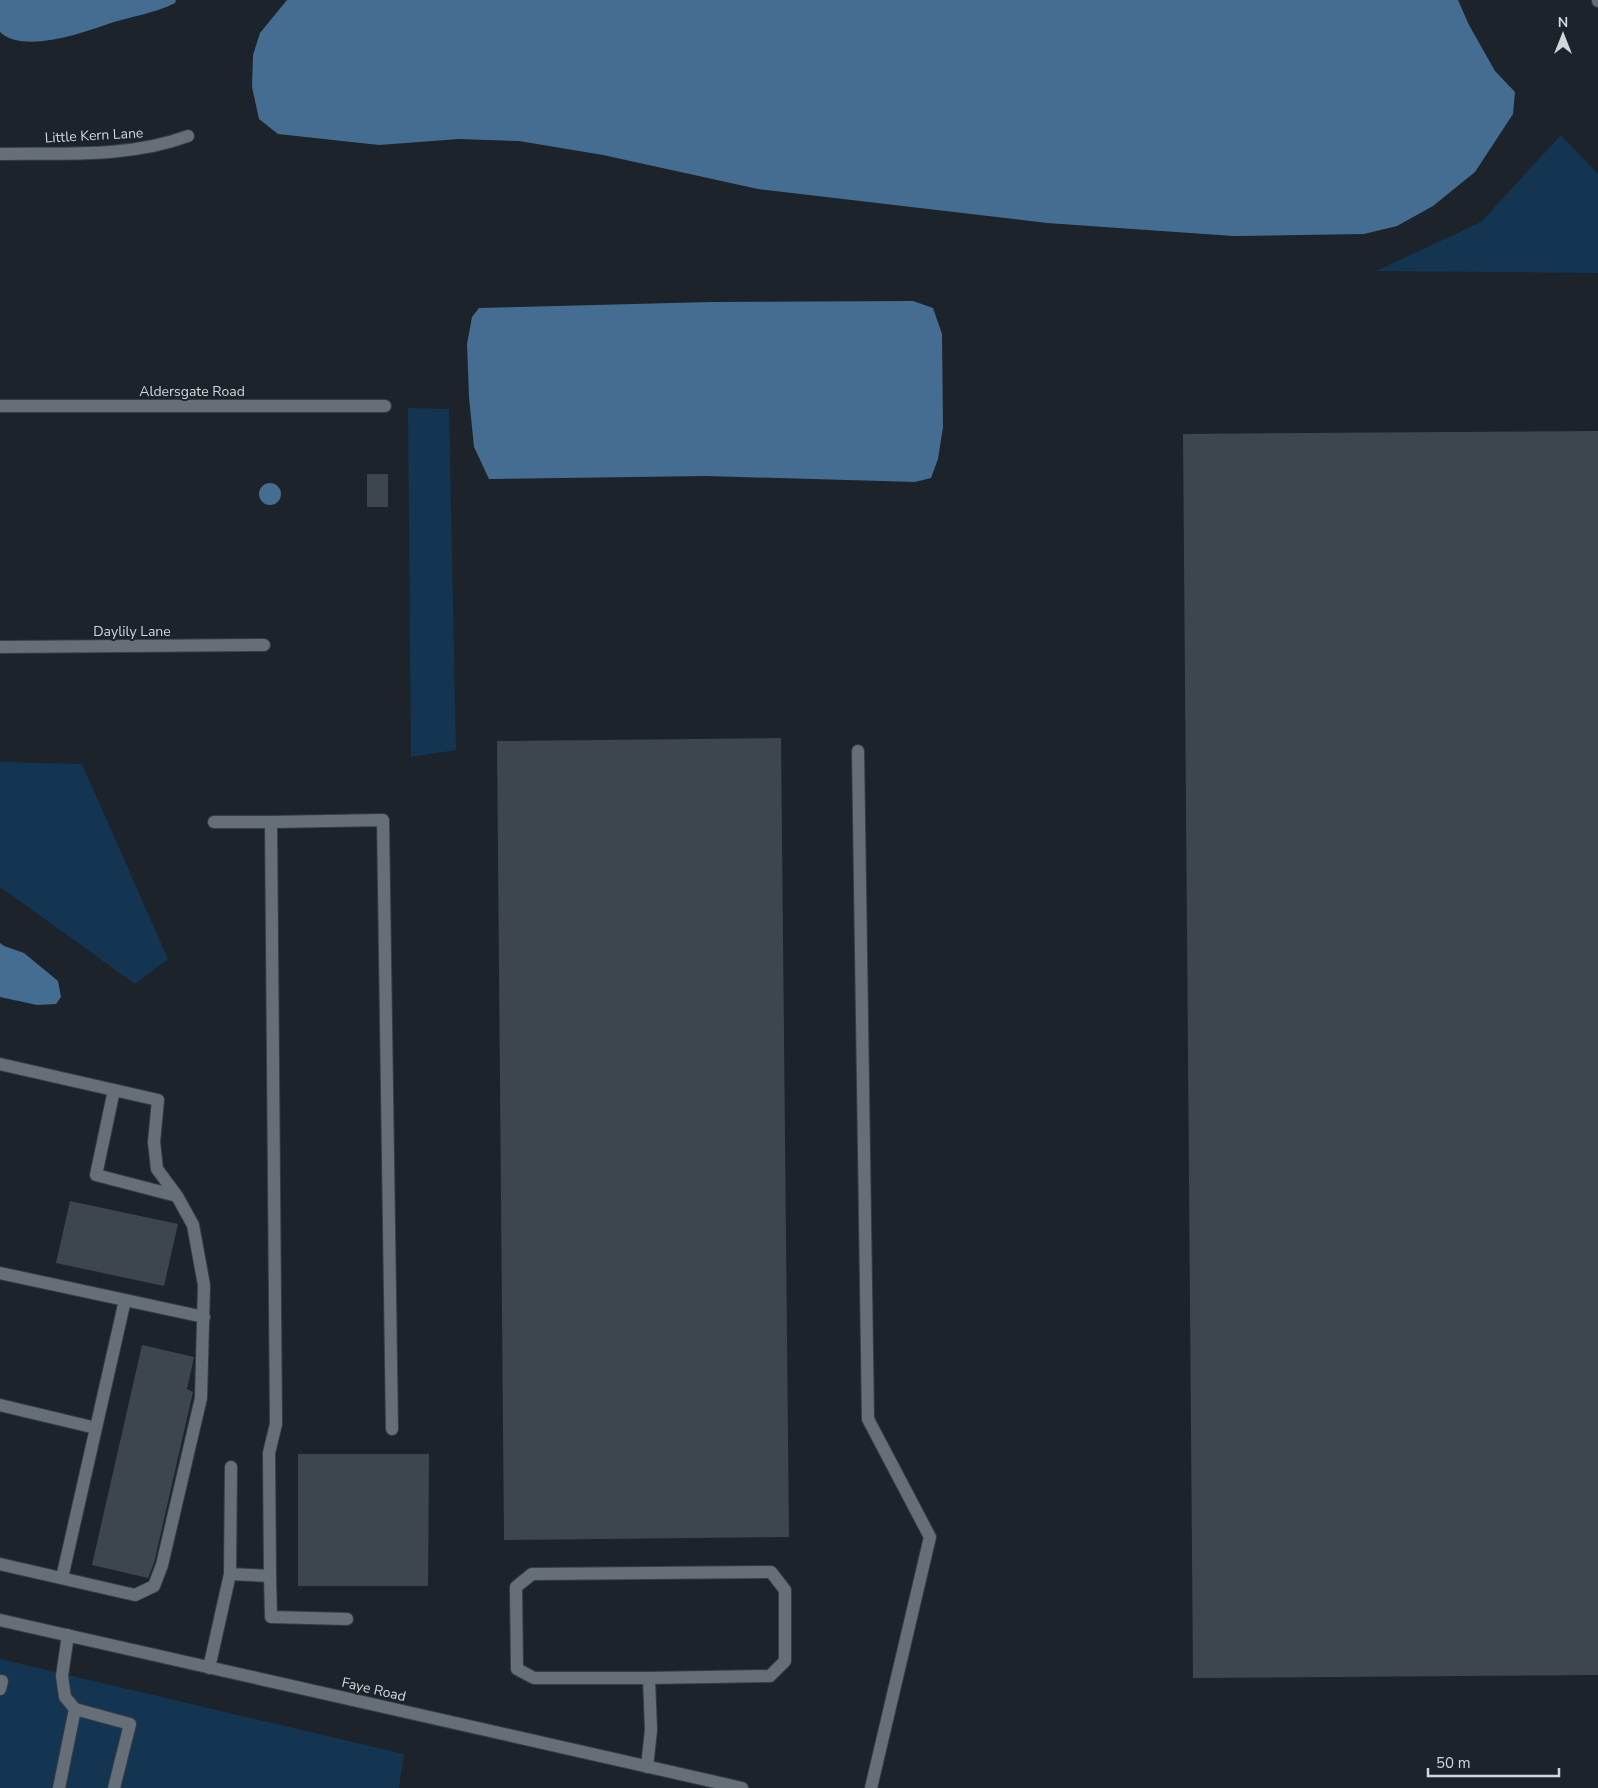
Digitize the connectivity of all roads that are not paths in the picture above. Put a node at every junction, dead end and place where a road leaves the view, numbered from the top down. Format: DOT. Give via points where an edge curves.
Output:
graph roads {
  1 [pos="188,136"];
  2 [pos="0,154"];
  3 [pos="0,406"];
  4 [pos="385,406"];
  5 [pos="264,646"];
  6 [pos="0,647"];
  7 [pos="858,751"];
  8 [pos="214,822"];
  9 [pos="271,822"];
  10 [pos="0,1064"];
  11 [pos="114,1090"];
  12 [pos="177,1196"];
  13 [pos="0,1273"];
  14 [pos="125,1300"];
  15 [pos="204,1317"];
  16 [pos="0,1405"];
  17 [pos="96,1428"];
  18 [pos="392,1429"];
  19 [pos="231,1467"];
  20 [pos="0,1564"];
  21 [pos="230,1574"];
  22 [pos="270,1576"];
  23 [pos="62,1578"];
  24 [pos="347,1619"];
  25 [pos="0,1620"];
  26 [pos="68,1635"];
  27 [pos="210,1668"];
  28 [pos="649,1678"];
  29 [pos="0,1681"];
  30 [pos="0,1689"];
  31 [pos="75,1709"];
  32 [pos="647,1767"];
  33 [pos="59,1788"];
  34 [pos="114,1788"];
  35 [pos="742,1788"];
  36 [pos="870,1788"];
  1 -- 2 [label="street, Little Kern Lane" via="164,145 118,151"];
  3 -- 4 [label="street, Aldersgate Road"];
  5 -- 6 [label="street, Daylily Lane"];
  7 -- 36 [label="street" via="868,1419 930,1537"];
  8 -- 9 [label="street"];
  9 -- 18 [label="street" via="383,820"];
  9 -- 22 [label="street" via="276,1424 269,1453"];
  10 -- 11 [label="street"];
  11 -- 12 [label="street" via="158,1100 154,1142 157,1169"];
  11 -- 12 [label="street" via="96,1175"];
  12 -- 15 [label="street" via="193,1225 204,1285"];
  13 -- 14 [label="street"];
  14 -- 15 [label="street"];
  14 -- 17 [label="street"];
  15 -- 23 [label="street" via="201,1398 162,1565 154,1586 136,1594"];
  16 -- 17 [label="street"];
  17 -- 23 [label="street"];
  19 -- 21 [label="street"];
  20 -- 23 [label="street"];
  21 -- 22 [label="street"];
  21 -- 27 [label="street"];
  22 -- 24 [label="street" via="271,1617"];
  25 -- 26 [label="street, Faye Road"];
  26 -- 27 [label="street, Faye Road"];
  26 -- 31 [label="street" via="62,1676 65,1698"];
  27 -- 32 [label="street, Faye Road"];
  28 -- 28 [label="street" via="770,1676 785,1661 785,1590 772,1572 532,1574 516,1587 517,1670 534,1678"];
  28 -- 32 [label="street" via="651,1730"];
  29 -- 30 [label="street"];
  31 -- 33 [label="street"];
  31 -- 34 [label="street" via="130,1724"];
  32 -- 35 [label="street, Faye Road"];
}
